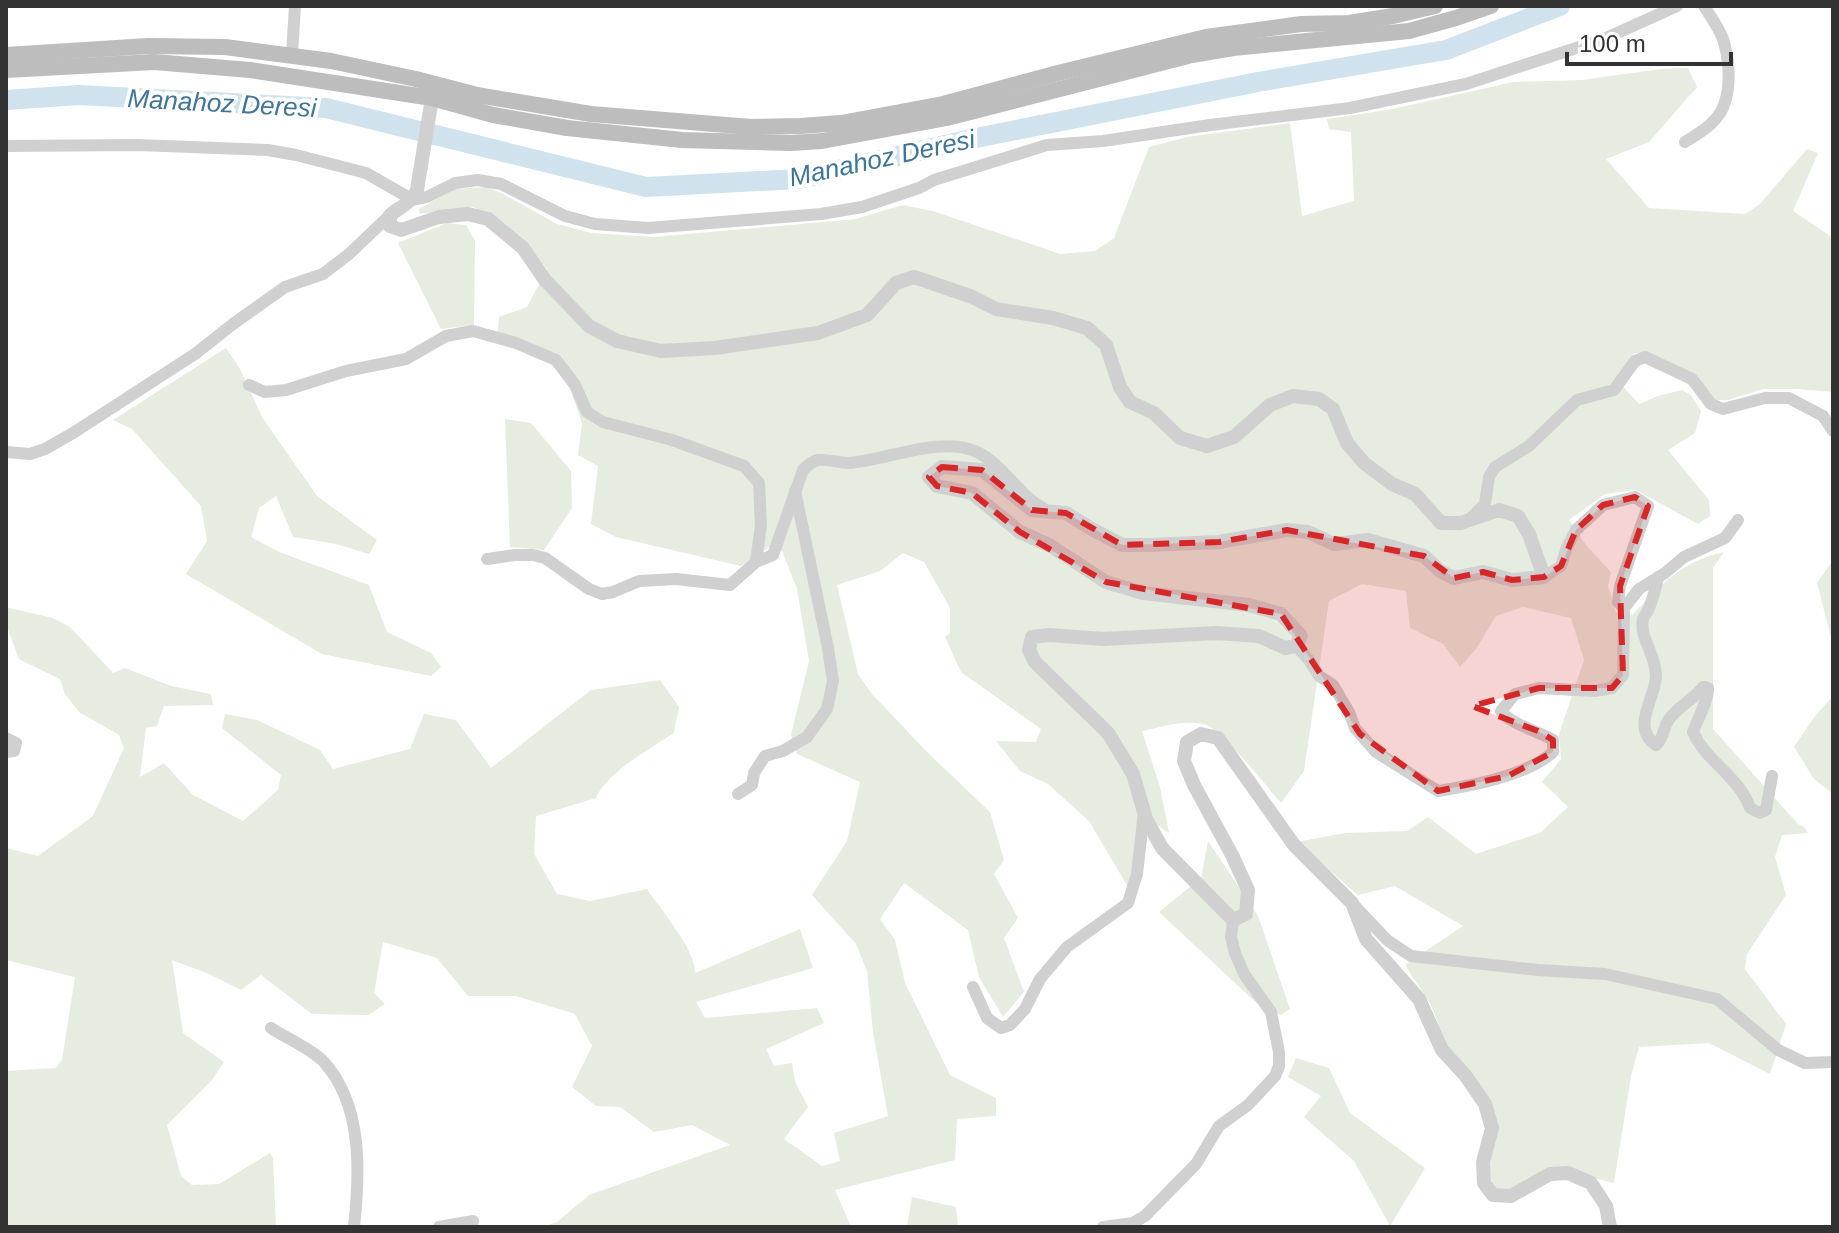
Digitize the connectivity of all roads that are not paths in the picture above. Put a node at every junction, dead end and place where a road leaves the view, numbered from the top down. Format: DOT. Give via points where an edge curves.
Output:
graph roads {
  1 [pos="295,6"];
  2 [pos="1435,6"];
  3 [pos="1491,6"];
  4 [pos="1677,6"];
  5 [pos="1704,6"];
  6 [pos="292,54"];
  7 [pos="6,55"];
  8 [pos="6,70"];
  9 [pos="433,98"];
  10 [pos="1685,142"];
  11 [pos="6,146"];
  12 [pos="415,195"];
  13 [pos="390,215"];
  14 [pos="249,385"];
  15 [pos="1833,431"];
  16 [pos="6,452"];
  17 [pos="795,491"];
  18 [pos="1050,511"];
  19 [pos="1469,520"];
  20 [pos="1738,520"];
  21 [pos="487,559"];
  22 [pos="756,562"];
  23 [pos="1544,577"];
  24 [pos="1658,577"];
  25 [pos="1624,608"];
  26 [pos="1296,646"];
  27 [pos="6,738"];
  28 [pos="6,752"];
  29 [pos="1772,776"];
  30 [pos="738,794"];
  31 [pos="1144,812"];
  32 [pos="1352,903"];
  33 [pos="1233,920"];
  34 [pos="973,987"];
  35 [pos="271,1028"];
  36 [pos="1833,1062"];
  37 [pos="473,1221"];
  38 [pos="354,1227"];
  39 [pos="439,1227"];
  40 [pos="1103,1227"];
  41 [pos="1610,1227"];
  1 -- 6 [label="street"];
  2 -- 9 [label="main road" via="1349,23 1206,37 943,104 841,123 751,127 591,114 477,95"];
  3 -- 9 [label="main road" via="1409,31 1192,55 947,118 822,141 682,140 567,128"];
  4 -- 12 [label="street" via="1604,39 1466,84 1350,108 1047,145 862,207 821,214 648,228 565,216 501,184 478,180 455,183 427,197"];
  5 -- 10 [label="street" via="1723,38 1729,71 1725,104 1704,131"];
  6 -- 7 [label="main road" via="193,45"];
  6 -- 9 [label="main road" via="345,64"];
  8 -- 9 [label="main road" via="154,62 250,70"];
  9 -- 12 [label="street"];
  11 -- 12 [label="street" via="268,150 366,173"];
  12 -- 13 [label="street"];
  13 -- 16 [label="street" via="323,274 285,287 195,354 73,433 30,454"];
  13 -- 19 [label="street" via="390,226 401,230 439,217 468,214 488,219 523,248 589,326 617,341 661,351 818,333 867,315 896,283 914,277 996,309 1087,328 1106,345 1130,402 1154,413 1180,438 1207,446 1234,437 1270,405 1293,396 1319,399 1333,409 1347,443 1364,463 1415,494 1441,523"];
  14 -- 22 [label="street" via="265,392 286,390 406,359 446,336 473,331 516,343 556,360 587,412 603,422 744,466 759,483"];
  15 -- 19 [label="street" via="1823,416 1789,398 1723,409 1711,404 1692,379 1645,357 1635,361 1614,390 1577,400 1529,446 1495,467 1485,504"];
  17 -- 18 [label="street" via="803,470 817,460 849,463 954,446 987,458 1033,503"];
  17 -- 22 [label="street" via="773,555"];
  17 -- 30 [label="street" via="833,681 827,709 807,737 765,756 752,785"];
  18 -- 23 [label="street" via="1066,513 1122,545 1219,542 1287,530 1308,532 1334,544 1368,540 1424,556 1454,578 1483,572 1512,580"];
  18 -- 26 [label="street" via="1032,510 982,470 942,467 929,477 937,486 972,493 1020,532 1106,582 1143,593 1249,605 1281,614 1301,636"];
  19 -- 23 [label="street" via="1499,510 1518,516"];
  20 -- 24 [label="street" via="1725,538 1684,557"];
  21 -- 22 [label="street" via="545,558 602,594 639,581 730,585"];
  23 -- 25 [label="street" via="1561,566 1576,530 1603,505 1635,497 1648,506 1620,586 1618,602"];
  24 -- 25 [label="street"];
  24 -- 29 [label="street" via="1643,619 1655,666 1655,687 1644,717 1646,733 1656,745 1668,719 1708,688 1693,732 1700,747 1736,782 1750,808 1760,813 1766,810"];
  25 -- 26 [label="street" via="1623,675 1612,688 1539,688 1515,694 1501,711 1507,719 1553,740 1553,752 1508,776 1438,791 1376,752 1355,728 1333,685"];
  26 -- 31 [label="street" via="1217,633 1032,637 1029,650 1035,662 1108,733 1133,774"];
  27 -- 28 [label="street" via="16,743 14,751"];
  31 -- 33 [label="street" via="1162,848"];
  31 -- 34 [label="street" via="1128,903 1067,947 1010,1025 1001,1028 987,1018"];
  32 -- 33 [label="street" via="1294,845 1218,738 1201,734 1187,742 1184,761 1248,890 1246,914"];
  32 -- 36 [label="street" via="1387,940 1411,956 1605,974 1717,999 1778,1050 1805,1063"];
  32 -- 41 [label="street" via="1366,939 1419,999 1442,1050 1485,1104 1492,1128 1483,1162 1484,1183 1493,1195 1511,1196 1550,1174 1568,1173 1591,1183 1606,1206"];
  33 -- 40 [label="street" via="1235,953 1271,1012 1279,1052 1275,1076 1219,1126 1196,1164 1145,1216"];
  35 -- 38 [label="street" via="321,1059 339,1081 353,1122 359,1168"];
  37 -- 39 [label="street"];
}
